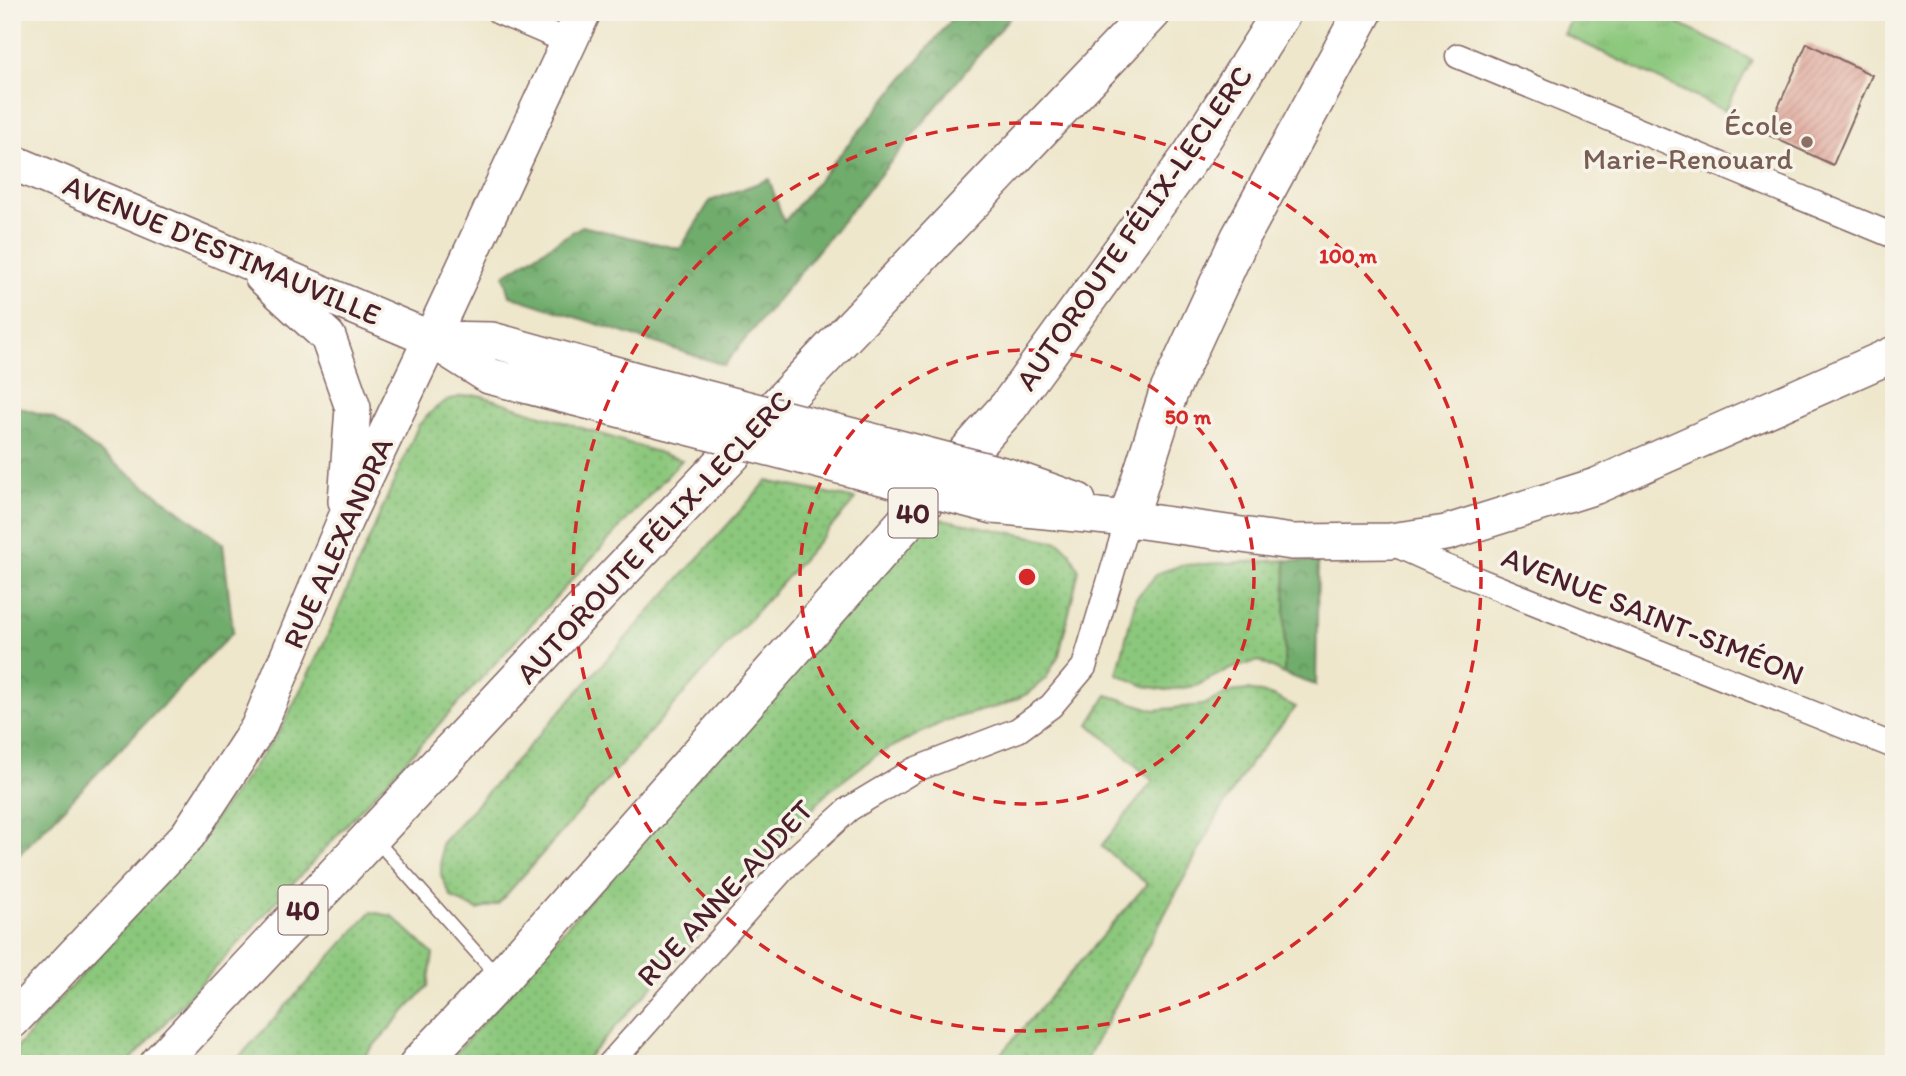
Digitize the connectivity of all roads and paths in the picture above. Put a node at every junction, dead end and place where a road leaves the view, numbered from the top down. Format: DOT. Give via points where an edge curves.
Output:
graph roads {
  1 [pos="499,12"];
  2 [pos="1152,12"];
  3 [pos="1282,12"];
  4 [pos="1363,12"];
  5 [pos="576,27"];
  6 [pos="1458,56"];
  7 [pos="12,162"];
  8 [pos="1894,236"];
  9 [pos="244,259"];
  10 [pos="431,339"];
  11 [pos="1894,354"];
  12 [pos="1128,519"];
  13 [pos="345,520"];
  14 [pos="1390,541"];
  15 [pos="1894,746"];
  16 [pos="372,836"];
  17 [pos="500,979"];
  18 [pos="12,1021"];
  19 [pos="159,1064"];
  20 [pos="419,1064"];
  21 [pos="610,1064"];
  1 -- 5 [label="street"];
  2 -- 16 [label="highway, AUTOROUTE FÉLIX-LECLERC / 40"];
  3 -- 17 [label="highway, AUTOROUTE FÉLIX-LECLERC / 40" via="1193,153 1009,406"];
  4 -- 12 [label="highway" via="1240,238 1201,322 1168,394"];
  5 -- 10 [label="main road, RUE ALEXANDRA"];
  6 -- 8 [label="street"];
  7 -- 9 [label="main road, AVENUE D'ESTIMAUVILLE"];
  9 -- 10 [label="main road, AVENUE D'ESTIMAUVILLE"];
  9 -- 13 [label="main road" via="328,337 353,408"];
  10 -- 12 [label="main road, AVENUE D'ESTIMAUVILLE, bridge" via="492,340 641,398 1000,491"];
  10 -- 13 [label="main road, RUE ALEXANDRA"];
  11 -- 14 [label="main road, AVENUE D'ESTIMAUVILLE" via="1596,486 1446,533"];
  12 -- 14 [label="main road, AVENUE D'ESTIMAUVILLE" via="1292,542"];
  12 -- 21 [label="street, RUE ANNE-AUDET" via="1084,667 1051,706 1018,730 914,771 849,809 786,866"];
  13 -- 18 [label="main road, RUE ALEXANDRA" via="258,728 188,835"];
  14 -- 15 [label="street, AVENUE SAINT-SIMÉON"];
  16 -- 17 [label="lane"];
  16 -- 19 [label="highway, AUTOROUTE FÉLIX-LECLERC / 40"];
  17 -- 20 [label="highway, AUTOROUTE FÉLIX-LECLERC / 40"];
}
